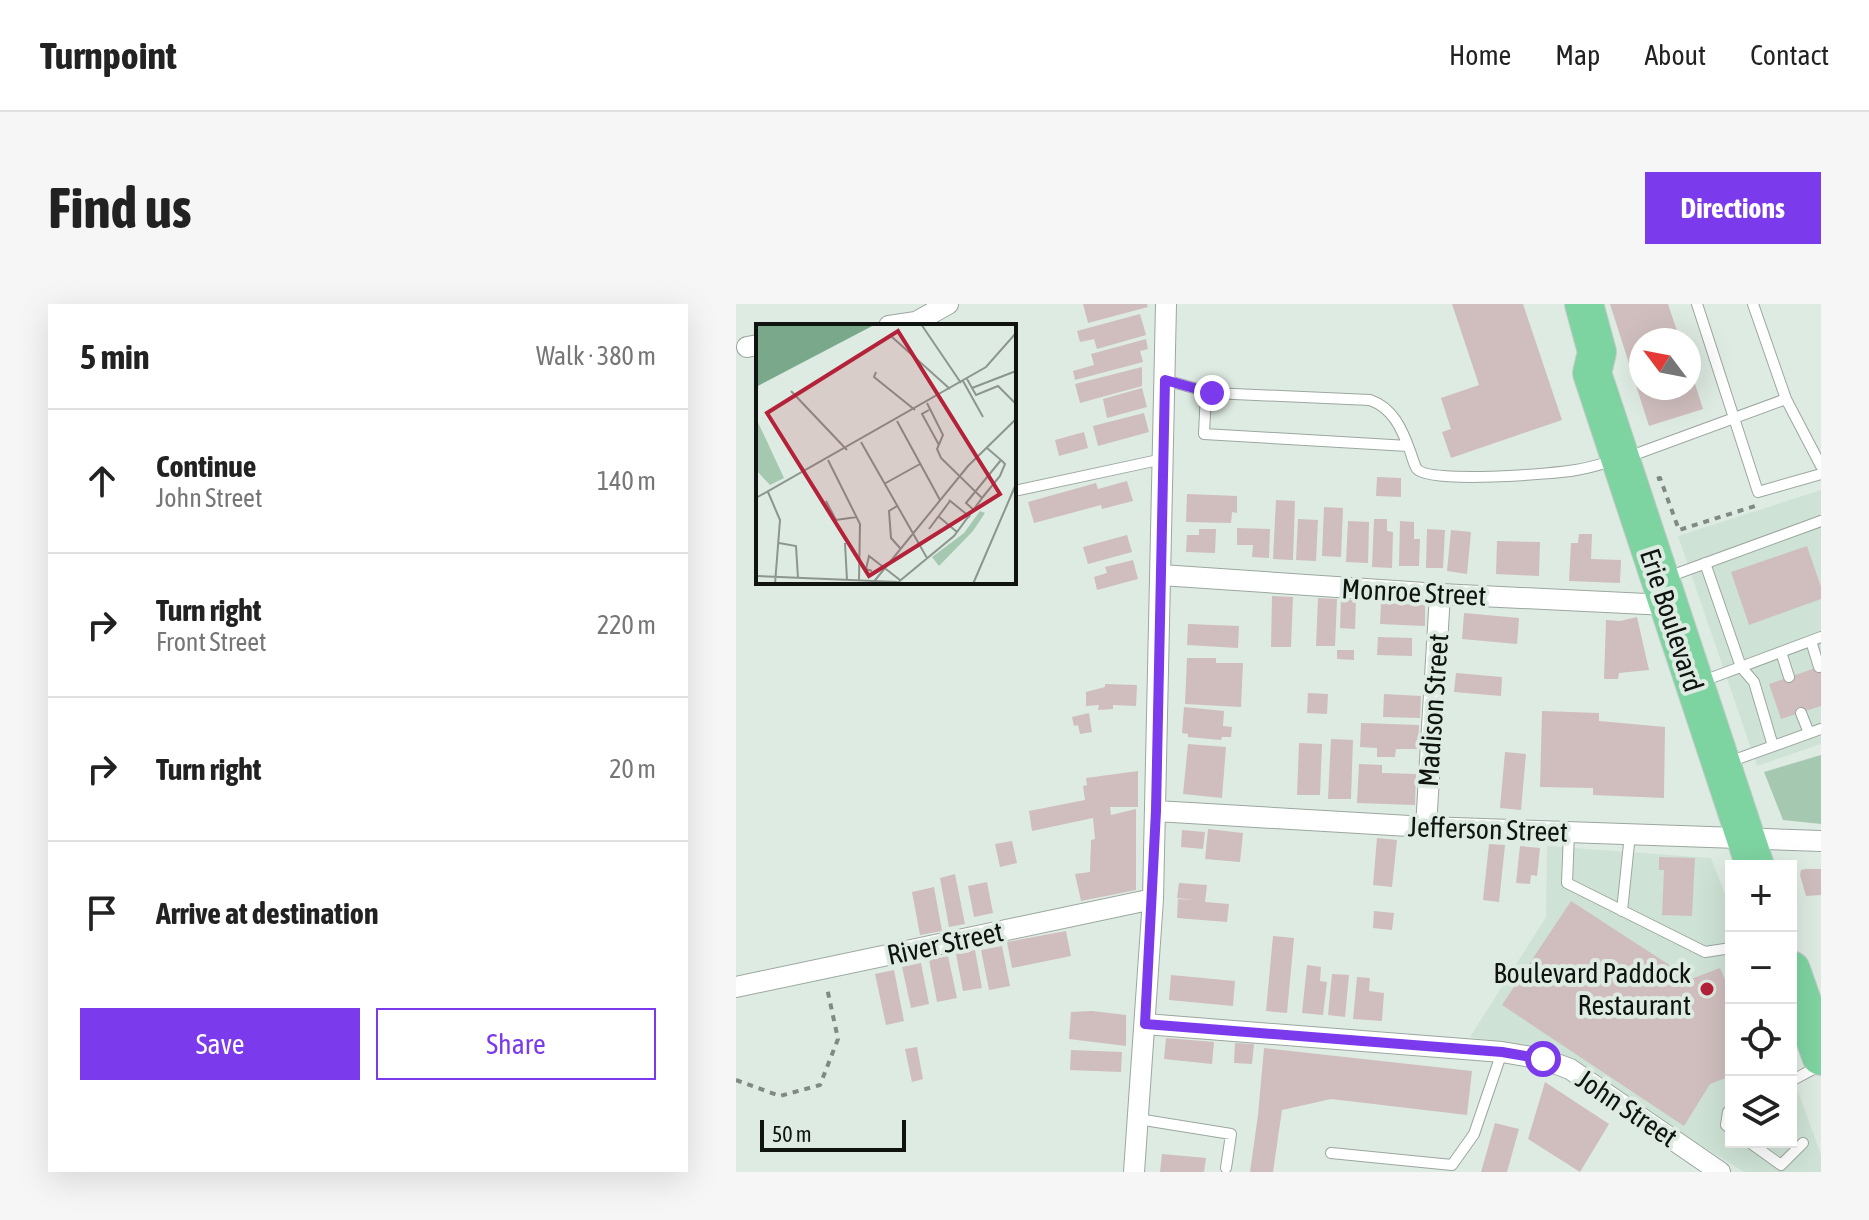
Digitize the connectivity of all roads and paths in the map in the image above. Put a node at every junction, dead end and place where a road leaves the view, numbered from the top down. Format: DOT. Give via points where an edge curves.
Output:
graph roads {
  1 [pos="948,304"];
  2 [pos="1166,304"];
  3 [pos="1558,304"];
  4 [pos="1584,304"];
  5 [pos="1697,304"];
  6 [pos="1753,304"];
  7 [pos="902,324"];
  8 [pos="1592,373"];
  9 [pos="1165,380"];
  10 [pos="1206,392"];
  11 [pos="1786,399"];
  12 [pos="1734,418"];
  13 [pos="1408,446"];
  14 [pos="1163,459"];
  15 [pos="1821,466"];
  16 [pos="1821,474"];
  17 [pos="1624,475"];
  18 [pos="1016,491"];
  19 [pos="1764,504"];
  20 [pos="1821,521"];
  21 [pos="1705,563"];
  22 [pos="1161,575"];
  23 [pos="1663,593"];
  24 [pos="1440,594"];
  25 [pos="1816,639"];
  26 [pos="1781,652"];
  27 [pos="1741,667"];
  28 [pos="1819,667"];
  29 [pos="1789,677"];
  30 [pos="1694,685"];
  31 [pos="1801,713"];
  32 [pos="1821,729"];
  33 [pos="1809,733"];
  34 [pos="1773,746"];
  35 [pos="1721,765"];
  36 [pos="1156,811"];
  37 [pos="1426,827"];
  38 [pos="1569,832"];
  39 [pos="1630,834"];
  40 [pos="1821,841"];
  41 [pos="1750,852"];
  42 [pos="1153,899"];
  43 [pos="1622,911"];
  44 [pos="1725,949"];
  45 [pos="824,969"];
  46 [pos="1798,976"];
  47 [pos="736,987"];
  48 [pos="1145,1024"];
  49 [pos="1502,1052"];
  50 [pos="1821,1056"];
  51 [pos="1821,1065"];
  52 [pos="1797,1078"];
  53 [pos="736,1080"];
  54 [pos="1138,1119"];
  55 [pos="1803,1143"];
  56 [pos="1755,1148"];
  57 [pos="1331,1153"];
  58 [pos="1226,1168"];
  59 [pos="1778,1169"];
  60 [pos="1134,1172"];
  61 [pos="1720,1172"];
  1 -- 7 [label="street"];
  2 -- 9 [label="street"];
  3 -- 8 [label="highway, Erie Boulevard" via="1575,357"];
  4 -- 8 [label="highway, Erie Boulevard" via="1597,352"];
  5 -- 12 [label="lane"];
  6 -- 11 [label="lane"];
  8 -- 17 [label="highway, Erie Boulevard"];
  9 -- 10 [label="lane"];
  9 -- 14 [label="street"];
  10 -- 13 [label="lane" via="1370,400 1391,412"];
  10 -- 13 [label="lane" via="1204,434"];
  11 -- 12 [label="lane"];
  11 -- 15 [label="lane"];
  12 -- 16 [label="lane" via="1758,492"];
  12 -- 17 [label="lane"];
  13 -- 17 [label="lane" via="1417,469 1426,475 1575,470"];
  14 -- 18 [label="lane"];
  14 -- 22 [label="street"];
  17 -- 19 [label="path" via="1660,478 1679,530"];
  17 -- 23 [label="highway, Erie Boulevard"];
  20 -- 21 [label="lane"];
  21 -- 23 [label="lane"];
  21 -- 27 [label="lane"];
  22 -- 24 [label="street, Monroe Street"];
  22 -- 36 [label="street"];
  23 -- 24 [label="street, Monroe Street"];
  23 -- 30 [label="highway, Erie Boulevard"];
  24 -- 37 [label="street, Madison Street"];
  25 -- 26 [label="lane"];
  25 -- 28 [label="lane"];
  26 -- 27 [label="lane"];
  26 -- 29 [label="lane"];
  27 -- 30 [label="lane"];
  27 -- 34 [label="lane" via="1754,682"];
  30 -- 35 [label="highway, Erie Boulevard"];
  31 -- 33 [label="lane"];
  32 -- 33 [label="lane"];
  33 -- 34 [label="lane"];
  34 -- 35 [label="lane"];
  35 -- 41 [label="highway, Erie Boulevard"];
  36 -- 37 [label="street, Jefferson Street"];
  36 -- 42 [label="street"];
  37 -- 38 [label="street, Jefferson Street"];
  38 -- 39 [label="street, Jefferson Street"];
  38 -- 43 [label="lane" via="1567,883"];
  39 -- 41 [label="street, Jefferson Street"];
  39 -- 43 [label="lane"];
  40 -- 41 [label="street, Jefferson Street"];
  42 -- 45 [label="street, River Street"];
  42 -- 48 [label="street"];
  43 -- 44 [label="lane" via="1705,952"];
  45 -- 47 [label="street, River Street"];
  45 -- 53 [label="path" via="838,1039 820,1085 780,1096"];
  46 -- 50 [label="highway"];
  48 -- 49 [label="street, John Street"];
  48 -- 54 [label="street"];
  49 -- 57 [label="lane" via="1474,1134 1452,1165"];
  49 -- 61 [label="street, John Street" via="1570,1069"];
  51 -- 52 [label="lane"];
  54 -- 58 [label="lane" via="1231,1134"];
  54 -- 60 [label="street"];
  55 -- 59 [label="lane"];
  56 -- 59 [label="lane"];
}
